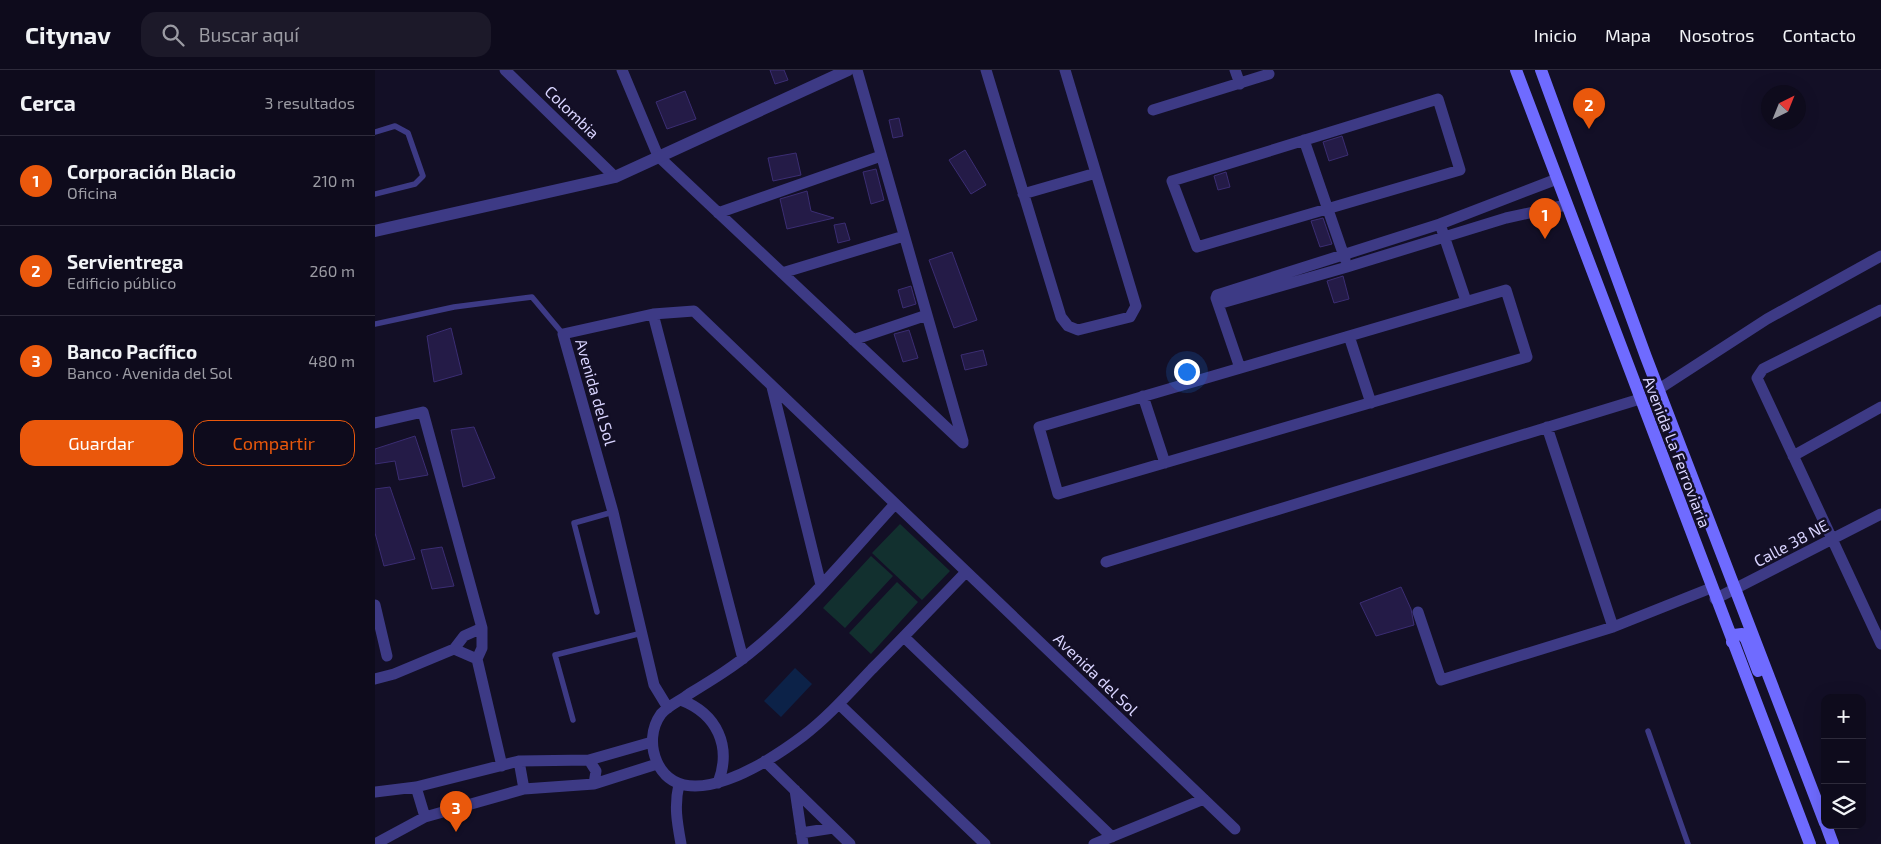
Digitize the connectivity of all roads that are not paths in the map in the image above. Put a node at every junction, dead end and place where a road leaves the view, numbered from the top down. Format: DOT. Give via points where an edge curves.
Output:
graph roads {
  1 [pos="505,70"];
  2 [pos="622,70"];
  3 [pos="857,70"];
  4 [pos="985,70"];
  5 [pos="1065,70"];
  6 [pos="1235,70"];
  7 [pos="1516,70"];
  8 [pos="1541,70"];
  9 [pos="845,71"];
  10 [pos="1269,74"];
  11 [pos="1240,84"];
  12 [pos="1153,110"];
  13 [pos="375,132"];
  14 [pos="1304,140"];
  15 [pos="658,156"];
  16 [pos="881,156"];
  17 [pos="1096,173"];
  18 [pos="615,177"];
  19 [pos="1557,179"];
  20 [pos="375,194"];
  21 [pos="1023,194"];
  22 [pos="1566,205"];
  23 [pos="1328,210"];
  24 [pos="719,213"];
  25 [pos="1440,224"];
  26 [pos="375,231"];
  27 [pos="904,236"];
  28 [pos="1444,237"];
  29 [pos="1343,254"];
  30 [pos="1881,256"];
  31 [pos="1347,267"];
  32 [pos="782,272"];
  33 [pos="1466,301"];
  34 [pos="1218,304"];
  35 [pos="1881,310"];
  36 [pos="653,314"];
  37 [pos="927,315"];
  38 [pos="375,324"];
  39 [pos="563,334"];
  40 [pos="1349,336"];
  41 [pos="853,340"];
  42 [pos="1240,368"];
  43 [pos="772,387"];
  44 [pos="1659,389"];
  45 [pos="1143,396"];
  46 [pos="1639,399"];
  47 [pos="1371,403"];
  48 [pos="1881,407"];
  49 [pos="375,423"];
  50 [pos="1547,427"];
  51 [pos="1793,456"];
  52 [pos="1165,463"];
  53 [pos="895,504"];
  54 [pos="613,512"];
  55 [pos="1881,514"];
  56 [pos="1832,539"];
  57 [pos="1106,562"];
  58 [pos="966,572"];
  59 [pos="821,585"];
  60 [pos="1736,590"];
  61 [pos="1713,593"];
  62 [pos="375,605"];
  63 [pos="597,612"];
  64 [pos="1418,612"];
  65 [pos="1613,627"];
  66 [pos="482,628"];
  67 [pos="642,632"];
  68 [pos="904,637"];
  69 [pos="1732,642"];
  70 [pos="1881,644"];
  71 [pos="454,648"];
  72 [pos="387,656"];
  73 [pos="477,659"];
  74 [pos="743,659"];
  75 [pos="375,678"];
  76 [pos="1774,690"];
  77 [pos="681,700"];
  78 [pos="839,704"];
  79 [pos="668,708"];
  80 [pos="573,720"];
  81 [pos="1648,731"];
  82 [pos="652,742"];
  83 [pos="589,760"];
  84 [pos="519,761"];
  85 [pos="765,761"];
  86 [pos="657,764"];
  87 [pos="502,766"];
  88 [pos="718,783"];
  89 [pos="594,784"];
  90 [pos="679,784"];
  91 [pos="416,787"];
  92 [pos="524,789"];
  93 [pos="795,790"];
  94 [pos="375,792"];
  95 [pos="1204,799"];
  96 [pos="1821,813"];
  97 [pos="425,817"];
  98 [pos="833,828"];
  99 [pos="1235,829"];
  100 [pos="1827,829"];
  101 [pos="1112,836"];
  102 [pos="802,839"];
  103 [pos="375,844"];
  104 [pos="681,844"];
  105 [pos="850,844"];
  106 [pos="985,844"];
  107 [pos="1094,844"];
  108 [pos="1688,844"];
  109 [pos="1810,844"];
  110 [pos="1833,844"];
  1 -- 18 [label="street, Colombia"];
  2 -- 15 [label="street"];
  3 -- 16 [label="street"];
  4 -- 21 [label="street"];
  5 -- 17 [label="street"];
  6 -- 11 [label="street"];
  7 -- 19 [label="main road, Avenida La Ferroviaria"];
  8 -- 44 [label="main road, Avenida La Ferroviaria"];
  9 -- 15 [label="street"];
  10 -- 11 [label="street"];
  11 -- 12 [label="street"];
  13 -- 20 [label="lane" via="395,126 408,133 423,176 415,184"];
  14 -- 23 [label="street"];
  14 -- 23 [label="street" via="1172,181 1197,247"];
  14 -- 23 [label="street" via="1438,99 1460,170"];
  15 -- 18 [label="street"];
  15 -- 24 [label="street"];
  16 -- 24 [label="street"];
  16 -- 27 [label="street"];
  17 -- 21 [label="street"];
  17 -- 21 [label="street" via="1136,306 1130,316 1078,330 1068,326 1061,317"];
  18 -- 26 [label="street"];
  19 -- 22 [label="main road, Avenida La Ferroviaria"];
  19 -- 25 [label="street"];
  22 -- 28 [label="street" via="1506,218"];
  22 -- 46 [label="main road, Avenida La Ferroviaria"];
  23 -- 29 [label="street"];
  24 -- 32 [label="street"];
  25 -- 28 [label="street"];
  25 -- 29 [label="street"];
  27 -- 32 [label="street"];
  27 -- 37 [label="street"];
  28 -- 31 [label="street"];
  28 -- 33 [label="street"];
  29 -- 31 [label="street"];
  29 -- 34 [label="street" via="1222,292 1217,295"];
  30 -- 44 [label="street" via="1724,345"];
  31 -- 34 [label="street"];
  32 -- 41 [label="street"];
  33 -- 40 [label="street"];
  33 -- 47 [label="street" via="1505,290 1527,357"];
  34 -- 42 [label="street"];
  35 -- 51 [label="street" via="1758,375"];
  36 -- 39 [label="street, Avenida del Sol"];
  36 -- 43 [label="street, Avenida del Sol" via="693,311"];
  36 -- 74 [label="street"];
  37 -- 41 [label="street"];
  37 -- 41 [label="street" via="963,443"];
  38 -- 39 [label="lane" via="453,307 532,297"];
  39 -- 54 [label="street, Avenida del Sol"];
  40 -- 42 [label="street"];
  40 -- 47 [label="street"];
  42 -- 45 [label="street"];
  43 -- 53 [label="street, Avenida del Sol"];
  43 -- 59 [label="street"];
  44 -- 60 [label="main road, Avenida La Ferroviaria"];
  45 -- 52 [label="street"];
  45 -- 52 [label="street" via="1039,427 1058,494"];
  46 -- 50 [label="street"];
  46 -- 61 [label="main road, Avenida La Ferroviaria"];
  47 -- 52 [label="street"];
  48 -- 51 [label="street"];
  49 -- 66 [label="street" via="423,412"];
  50 -- 57 [label="street"];
  50 -- 65 [label="street"];
  51 -- 56 [label="street"];
  53 -- 58 [label="street, Avenida del Sol"];
  53 -- 59 [label="street"];
  54 -- 63 [label="lane" via="574,523"];
  54 -- 67 [label="street, Avenida del Sol"];
  55 -- 56 [label="street, Calle 38 NE"];
  56 -- 60 [label="street, Calle 38 NE"];
  56 -- 70 [label="street"];
  58 -- 68 [label="street"];
  58 -- 95 [label="street, Avenida del Sol"];
  59 -- 74 [label="street" via="771,636"];
  60 -- 61 [label="street, Calle 38 NE"];
  60 -- 76 [label="main road, Avenida La Ferroviaria"];
  61 -- 65 [label="street, Calle 38 NE"];
  61 -- 69 [label="main road, Avenida La Ferroviaria"];
  62 -- 72 [label="street"];
  64 -- 65 [label="street, Calle 38 NE" via="1441,680"];
  66 -- 71 [label="street" via="464,636"];
  66 -- 73 [label="street" via="482,648"];
  67 -- 79 [label="street, Avenida del Sol" via="654,685"];
  67 -- 80 [label="lane" via="555,655"];
  68 -- 78 [label="street"];
  68 -- 101 [label="street"];
  69 -- 76 [label="main road" via="1734,635 1741,634 1759,674"];
  69 -- 109 [label="main road, Avenida La Ferroviaria"];
  71 -- 73 [label="street"];
  71 -- 75 [label="street" via="394,674"];
  73 -- 87 [label="street"];
  74 -- 77 [label="street"];
  76 -- 96 [label="main road, Avenida La Ferroviaria"];
  77 -- 79 [label="street"];
  77 -- 88 [label="street" via="704,712 719,732 725,758"];
  78 -- 85 [label="street" via="803,736"];
  78 -- 106 [label="street"];
  79 -- 82 [label="street" via="656,723"];
  81 -- 108 [label="lane"];
  82 -- 83 [label="street"];
  82 -- 86 [label="street"];
  83 -- 84 [label="street"];
  83 -- 89 [label="street" via="596,771"];
  84 -- 87 [label="street"];
  84 -- 92 [label="street"];
  85 -- 88 [label="street"];
  85 -- 93 [label="street"];
  86 -- 89 [label="street"];
  86 -- 90 [label="street"];
  87 -- 91 [label="street"];
  88 -- 90 [label="street" via="692,788"];
  89 -- 92 [label="street"];
  90 -- 104 [label="street" via="675,816"];
  91 -- 94 [label="street"];
  91 -- 97 [label="street"];
  92 -- 97 [label="street"];
  93 -- 98 [label="street"];
  93 -- 102 [label="street"];
  95 -- 99 [label="street, Avenida del Sol"];
  95 -- 101 [label="street"];
  97 -- 103 [label="street"];
  98 -- 102 [label="street"];
  98 -- 105 [label="street"];
  100 -- 110 [label="main road, Avenida La Ferroviaria"];
  101 -- 107 [label="street"];
}
